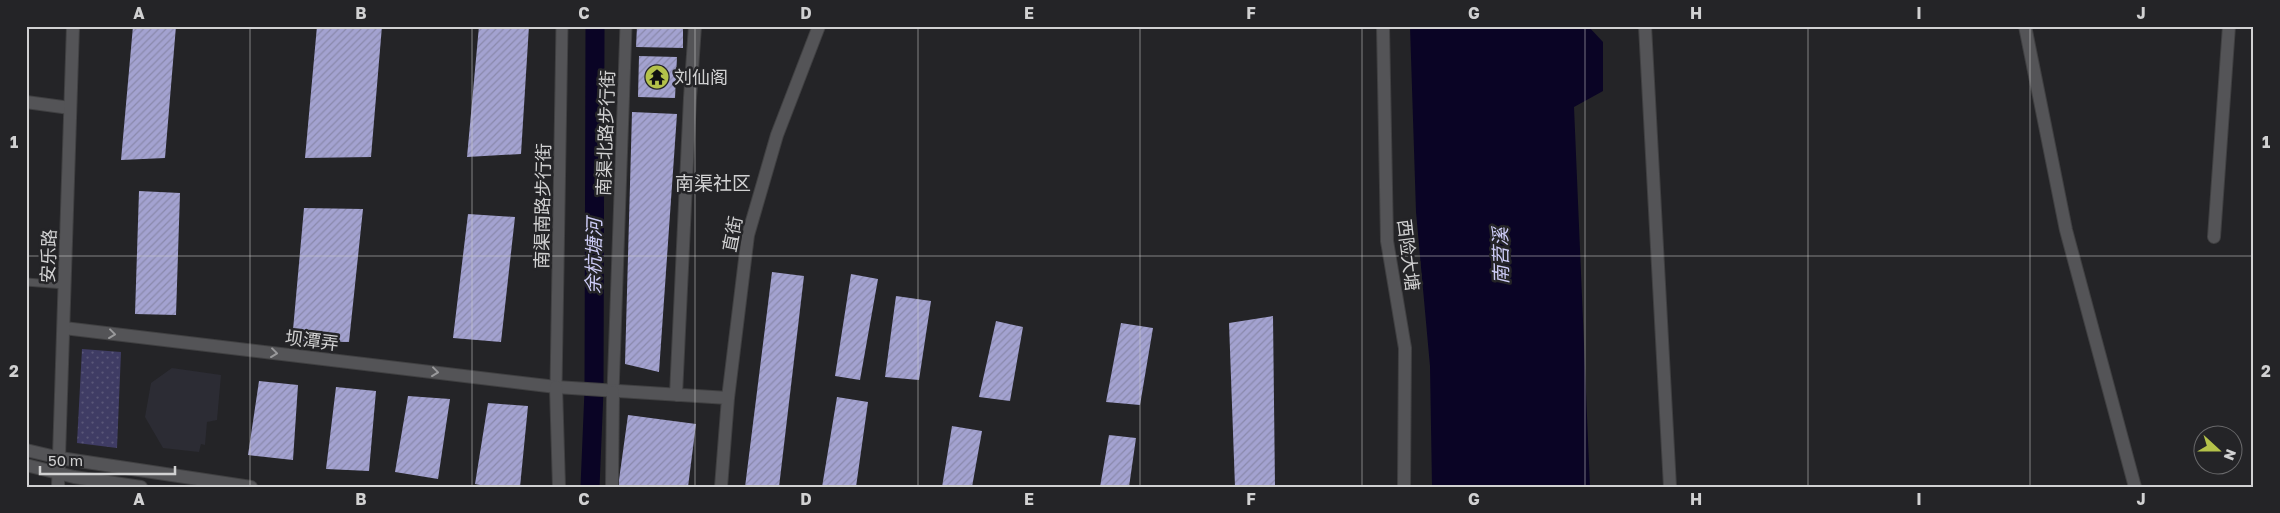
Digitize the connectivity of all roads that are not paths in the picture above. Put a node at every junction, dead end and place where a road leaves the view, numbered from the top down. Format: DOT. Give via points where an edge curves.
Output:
graph roads {
  1 [pos="73,26"];
  2 [pos="562,26"];
  3 [pos="626,26"];
  4 [pos="696,26"];
  5 [pos="818,26"];
  6 [pos="1383,26"];
  7 [pos="1645,26"];
  8 [pos="2025,26"];
  9 [pos="2229,26"];
  10 [pos="26,102"];
  11 [pos="70,108"];
  12 [pos="2214,236"];
  13 [pos="26,282"];
  14 [pos="65,285"];
  15 [pos="64,328"];
  16 [pos="556,387"];
  17 [pos="609,391"];
  18 [pos="676,395"];
  19 [pos="728,398"];
  20 [pos="26,450"];
  21 [pos="60,458"];
  22 [pos="26,465"];
  23 [pos="60,473"];
  24 [pos="58,487"];
  25 [pos="141,487"];
  26 [pos="251,487"];
  27 [pos="559,487"];
  28 [pos="612,487"];
  29 [pos="721,487"];
  30 [pos="1404,487"];
  31 [pos="1670,487"];
  32 [pos="2135,487"];
  1 -- 11 [label="street, 安乐路"];
  2 -- 16 [label="street, 南渠南路步行街"];
  3 -- 17 [label="street, 南渠北路步行街"];
  4 -- 18 [label="street"];
  5 -- 19 [label="street, 直街" via="777,135 748,235"];
  6 -- 30 [label="street, 西险大塘" via="1387,241 1405,348"];
  7 -- 31 [label="street"];
  8 -- 32 [label="street" via="2066,230"];
  9 -- 12 [label="street"];
  10 -- 11 [label="street"];
  11 -- 14 [label="street, 安乐路"];
  13 -- 14 [label="lane"];
  14 -- 15 [label="street, 安乐路"];
  15 -- 16 [label="street, 坝潭弄, one-way"];
  15 -- 21 [label="street, 安乐路"];
  16 -- 17 [label="street, 坝潭弄"];
  16 -- 27 [label="street"];
  17 -- 18 [label="street, 坝潭弄"];
  17 -- 28 [label="street"];
  18 -- 19 [label="street, 坝潭弄"];
  19 -- 29 [label="street, 直街"];
  20 -- 21 [label="street"];
  21 -- 23 [label="street, 安乐路"];
  21 -- 26 [label="street"];
  22 -- 23 [label="street"];
  23 -- 24 [label="street, 安乐路"];
  23 -- 25 [label="street"];
}
